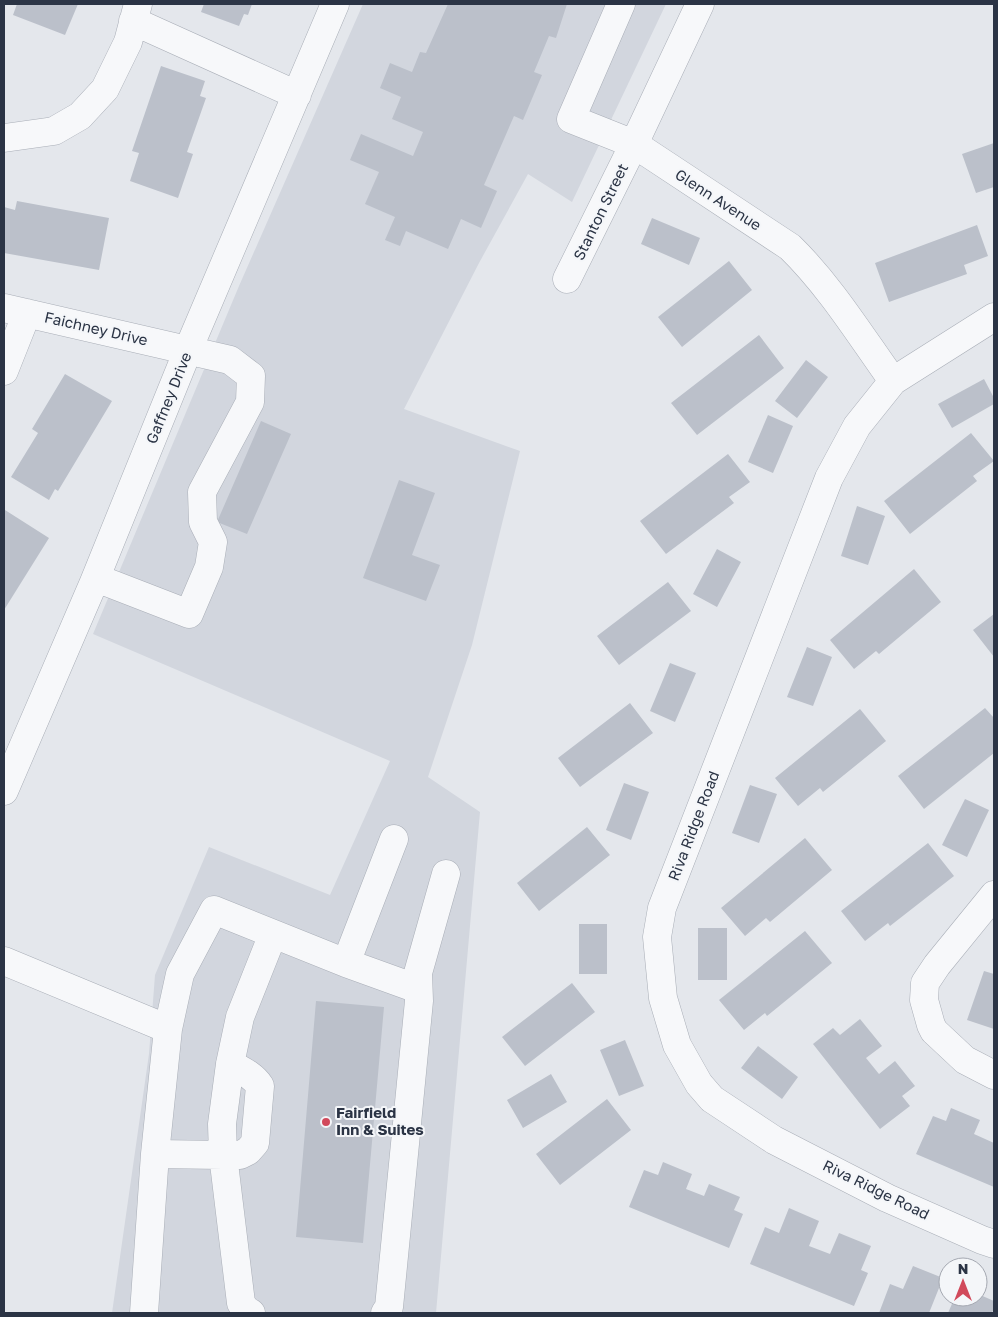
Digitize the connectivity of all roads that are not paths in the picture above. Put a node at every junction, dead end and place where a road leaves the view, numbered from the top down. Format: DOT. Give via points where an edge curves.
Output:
graph roads {
  1 [pos="335,4"];
  2 [pos="621,4"];
  3 [pos="700,4"];
  4 [pos="136,13"];
  5 [pos="297,95"];
  6 [pos="4,138"];
  7 [pos="634,144"];
  8 [pos="567,279"];
  9 [pos="15,311"];
  10 [pos="994,317"];
  11 [pos="188,350"];
  12 [pos="4,370"];
  13 [pos="893,381"];
  14 [pos="96,578"];
  15 [pos="4,791"];
  16 [pos="394,840"];
  17 [pos="446,874"];
  18 [pos="994,895"];
  19 [pos="272,934"];
  20 [pos="4,961"];
  21 [pos="346,963"];
  22 [pos="418,989"];
  23 [pos="168,1029"];
  24 [pos="994,1075"];
  25 [pos="155,1154"];
  26 [pos="223,1155"];
  27 [pos="994,1244"];
  28 [pos="144,1313"];
  29 [pos="251,1313"];
  30 [pos="385,1313"];
  1 -- 5 [label="street, Gaffney Drive"];
  2 -- 7 [label="street, Glenn Avenue" via="571,119"];
  3 -- 7 [label="street"];
  4 -- 5 [label="street"];
  4 -- 6 [label="street" via="128,42 104,89 80,116 54,131"];
  5 -- 11 [label="street, Gaffney Drive"];
  7 -- 8 [label="street, Stanton Street"];
  7 -- 13 [label="street, Glenn Avenue" via="790,247 833,296"];
  9 -- 11 [label="street, Faichney Drive"];
  9 -- 12 [label="street"];
  10 -- 13 [label="street, Riva Ridge Road"];
  11 -- 14 [label="street, Gaffney Drive"];
  11 -- 14 [label="street, Faichney Drive" via="230,360 251,376 250,402 202,492 203,522 213,542 209,567 190,614"];
  13 -- 27 [label="street, Riva Ridge Road" via="857,426 829,478 662,908 657,937 663,998 677,1045 712,1100 774,1140 878,1193"];
  14 -- 15 [label="street, Gaffney Drive"];
  16 -- 21 [label="street"];
  17 -- 22 [label="street" via="418,973"];
  18 -- 24 [label="street" via="925,983 924,1000 934,1031 965,1060"];
  19 -- 21 [label="street"];
  19 -- 23 [label="street" via="214,910 180,974"];
  19 -- 26 [label="street" via="240,1017 222,1124"];
  20 -- 23 [label="street"];
  21 -- 22 [label="street"];
  22 -- 30 [label="street" via="389,1307"];
  23 -- 25 [label="street"];
  25 -- 26 [label="street"];
  25 -- 28 [label="street"];
  26 -- 29 [label="street" via="241,1303"];
}
